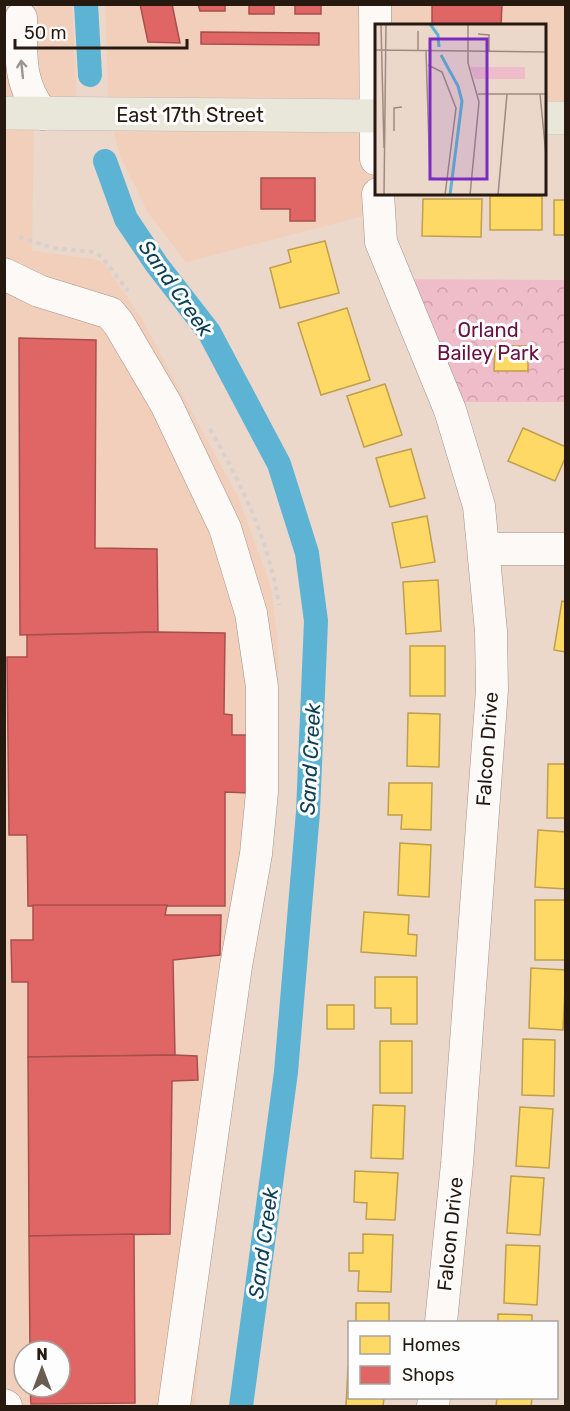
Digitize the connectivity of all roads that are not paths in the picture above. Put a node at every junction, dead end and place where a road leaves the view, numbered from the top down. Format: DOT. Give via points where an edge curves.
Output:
graph roads {
  1 [pos="375,4"];
  2 [pos="21,18"];
  3 [pos="4,113"];
  4 [pos="42,114"];
  5 [pos="375,116"];
  6 [pos="546,118"];
  7 [pos="566,118"];
  8 [pos="378,195"];
  9 [pos="4,274"];
  10 [pos="485,549"];
  11 [pos="566,549"];
  12 [pos="441,1321"];
  13 [pos="174,1407"];
  1 -- 5 [label="street"];
  4 -- 2 [label="street, one-way" via="31,101 22,76"];
  3 -- 4 [label="main road, East 17th Street"];
  4 -- 5 [label="main road, East 17th Street"];
  6 -- 7 [label="main road"];
  8 -- 10 [label="street, Falcon Drive" via="381,242 450,410 479,506"];
  9 -- 13 [label="street" via="39,291 110,313 119,324 166,404 225,528 251,612 262,687 260,813"];
  10 -- 11 [label="street"];
  10 -- 12 [label="street, Falcon Drive" via="492,690 457,1164"];
}
